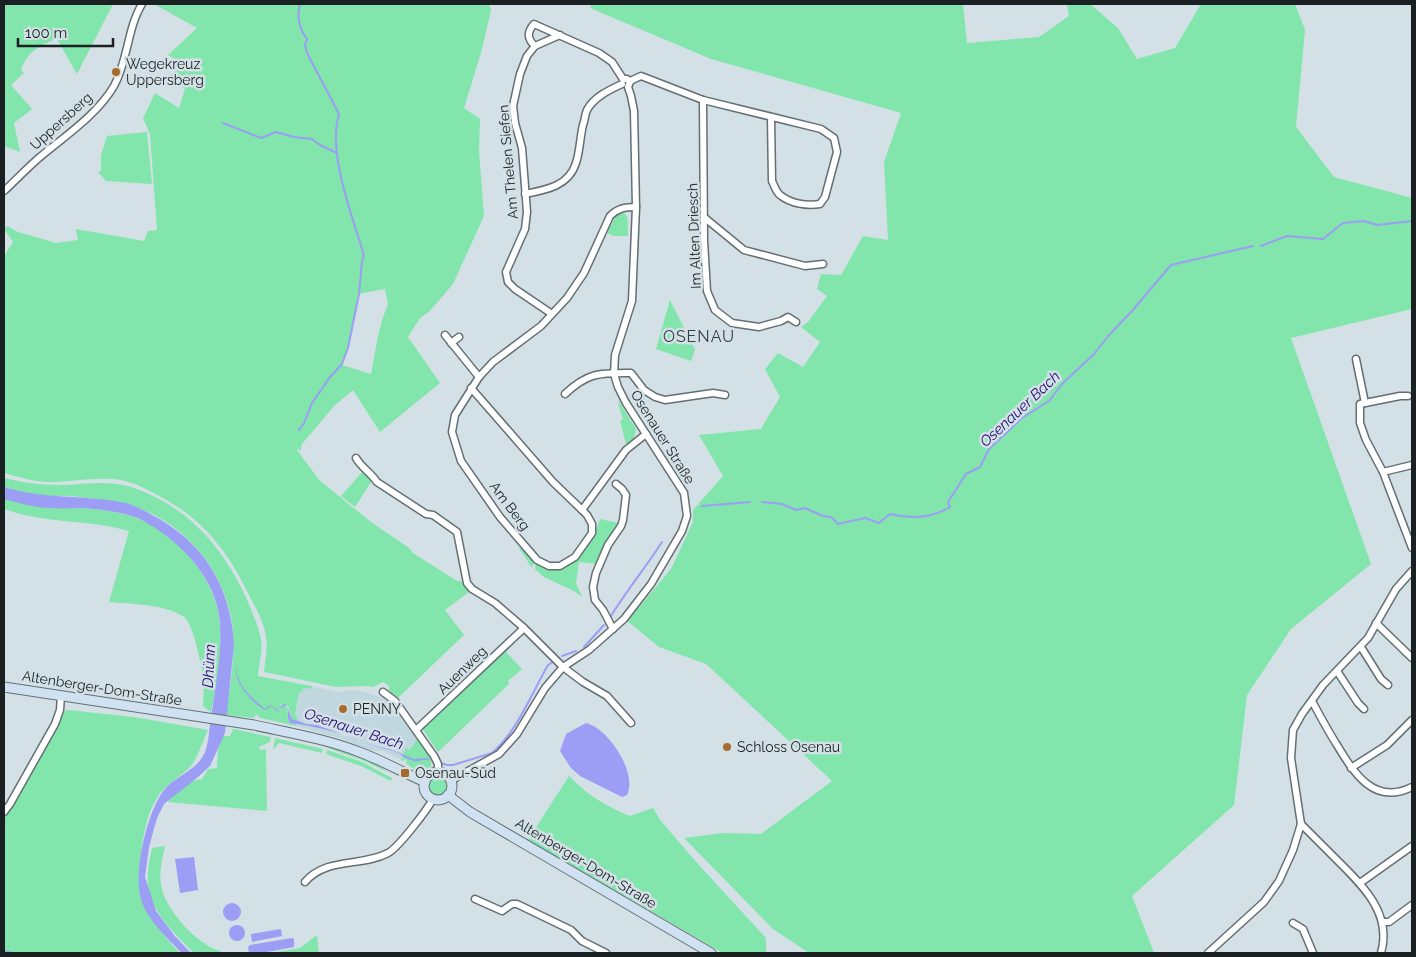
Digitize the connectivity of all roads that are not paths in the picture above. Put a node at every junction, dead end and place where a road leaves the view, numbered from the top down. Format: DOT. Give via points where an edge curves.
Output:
graph roads {
  1 [pos="142,4"];
  2 [pos="560,36"];
  3 [pos="535,46"];
  4 [pos="626,83"];
  5 [pos="703,100"];
  6 [pos="771,118"];
  7 [pos="4,191"];
  8 [pos="525,194"];
  9 [pos="636,207"];
  10 [pos="705,218"];
  11 [pos="822,264"];
  12 [pos="552,314"];
  13 [pos="796,322"];
  14 [pos="445,335"];
  15 [pos="458,337"];
  16 [pos="451,343"];
  17 [pos="1356,359"];
  18 [pos="614,374"];
  19 [pos="479,377"];
  20 [pos="712,383"];
  21 [pos="472,388"];
  22 [pos="713,392"];
  23 [pos="565,394"];
  24 [pos="725,395"];
  25 [pos="1408,396"];
  26 [pos="1365,404"];
  27 [pos="646,434"];
  28 [pos="356,458"];
  29 [pos="1412,465"];
  30 [pos="1383,472"];
  31 [pos="616,484"];
  32 [pos="626,495"];
  33 [pos="634,496"];
  34 [pos="582,510"];
  35 [pos="1412,548"];
  36 [pos="1412,571"];
  37 [pos="1376,623"];
  38 [pos="524,628"];
  39 [pos="613,629"];
  40 [pos="1360,647"];
  41 [pos="1412,658"];
  42 [pos="563,666"];
  43 [pos="1337,671"];
  44 [pos="1388,686"];
  45 [pos="4,687"];
  46 [pos="383,692"];
  47 [pos="61,696"];
  48 [pos="1312,701"];
  49 [pos="1364,710"];
  50 [pos="1412,720"];
  51 [pos="631,723"];
  52 [pos="416,730"];
  53 [pos="1351,768"];
  54 [pos="438,772"];
  55 [pos="450,780"];
  56 [pos="425,782"];
  57 [pos="1412,787"];
  58 [pos="448,795"];
  59 [pos="433,799"];
  60 [pos="4,812"];
  61 [pos="1301,824"];
  62 [pos="1412,846"];
  63 [pos="305,882"];
  64 [pos="1360,883"];
  65 [pos="475,898"];
  66 [pos="1412,905"];
  67 [pos="1382,922"];
  68 [pos="1293,924"];
  69 [pos="606,953"];
  70 [pos="711,953"];
  71 [pos="1208,953"];
  72 [pos="1313,953"];
  73 [pos="1381,953"];
  1 -- 7 [label="street, Uppersberg" via="135,15 115,85 107,96"];
  2 -- 3 [label="street"];
  2 -- 3 [label="street, Osenauer Straße" via="534,24 528,39"];
  2 -- 4 [label="street, Osenauer Straße" via="612,62"];
  3 -- 8 [label="street, Am Thelen Siefen" via="520,74 513,106 522,148"];
  4 -- 5 [label="street" via="641,76"];
  4 -- 8 [label="street" via="596,98 588,109 576,164 561,184"];
  4 -- 9 [label="street, Osenauer Straße" via="634,111"];
  5 -- 6 [label="street"];
  5 -- 10 [label="street, Im Alten Driesch"];
  6 -- 6 [label="street" via="821,129 834,138 837,152 825,198 820,204 800,204 779,195 775,188 772,181"];
  8 -- 12 [label="street, Am Thelen Siefen" via="525,228 506,272 508,282"];
  9 -- 12 [label="street, Am Berg" via="624,207 610,216 584,273"];
  9 -- 18 [label="street, Osenauer Straße" via="632,301 615,355"];
  10 -- 11 [label="street" via="744,250 806,266"];
  10 -- 13 [label="street, Im Alten Driesch" via="707,291 715,310 732,323 759,327 788,317"];
  12 -- 19 [label="street, Am Berg"];
  14 -- 16 [label="street"];
  15 -- 16 [label="street"];
  16 -- 19 [label="street"];
  17 -- 26 [label="street"];
  18 -- 22 [label="street" via="631,373 644,390 665,400"];
  18 -- 23 [label="street" via="589,376"];
  18 -- 27 [label="street, Osenauer Straße" via="626,403"];
  19 -- 21 [label="street, Am Berg"];
  20 -- 22 [label="street"];
  21 -- 34 [label="street" via="553,482"];
  21 -- 34 [label="street, Am Berg" via="455,415 452,432 461,462 500,518 537,560 549,566 560,566 575,557 592,533 592,524"];
  22 -- 24 [label="street"];
  25 -- 26 [label="street"];
  26 -- 30 [label="street" via="1360,404 1360,424"];
  27 -- 34 [label="street" via="626,450"];
  27 -- 39 [label="street, Osenauer Straße" via="684,493 687,516 682,531 651,584"];
  28 -- 38 [label="street" via="377,482 457,532 467,583"];
  29 -- 30 [label="street"];
  30 -- 35 [label="street"];
  31 -- 32 [label="street"];
  32 -- 33 [label="street"];
  32 -- 39 [label="street" via="621,526 608,545 596,573 594,587 595,600"];
  36 -- 37 [label="street" via="1396,589"];
  37 -- 40 [label="street"];
  37 -- 41 [label="street"];
  38 -- 42 [label="street"];
  38 -- 52 [label="street, Auenweg"];
  39 -- 42 [label="street, Osenauer Straße" via="589,650"];
  40 -- 43 [label="street"];
  40 -- 44 [label="street"];
  42 -- 51 [label="street" via="607,696"];
  42 -- 55 [label="street, Osenauer Straße" via="545,688 517,734 499,754"];
  43 -- 48 [label="street"];
  43 -- 49 [label="street"];
  45 -- 47 [label="main road, Altenberger-Dom-Straße"];
  46 -- 52 [label="street" via="395,701"];
  47 -- 56 [label="main road, Altenberger-Dom-Straße" via="232,722 323,740 360,752"];
  47 -- 60 [label="street" via="55,724"];
  48 -- 53 [label="street"];
  48 -- 61 [label="street" via="1293,730 1291,758"];
  50 -- 53 [label="street" via="1387,745"];
  52 -- 54 [label="street" via="434,756"];
  53 -- 57 [label="street" via="1359,779 1374,789 1398,792"];
  54 -- 55 [label="main road"];
  54 -- 56 [label="main road"];
  55 -- 58 [label="main road"];
  56 -- 59 [label="main road" via="426,793"];
  58 -- 59 [label="main road" via="442,800"];
  58 -- 70 [label="main road, Altenberger-Dom-Straße" via="470,812"];
  59 -- 63 [label="street" via="389,852 317,871"];
  61 -- 64 [label="street"];
  61 -- 71 [label="street" via="1288,863 1271,893"];
  62 -- 64 [label="street"];
  64 -- 67 [label="street" via="1378,908"];
  65 -- 69 [label="street" via="502,911 517,904 571,930 582,941"];
  66 -- 67 [label="street" via="1389,922"];
  67 -- 73 [label="street"];
  68 -- 72 [label="street" via="1303,929"];
}
